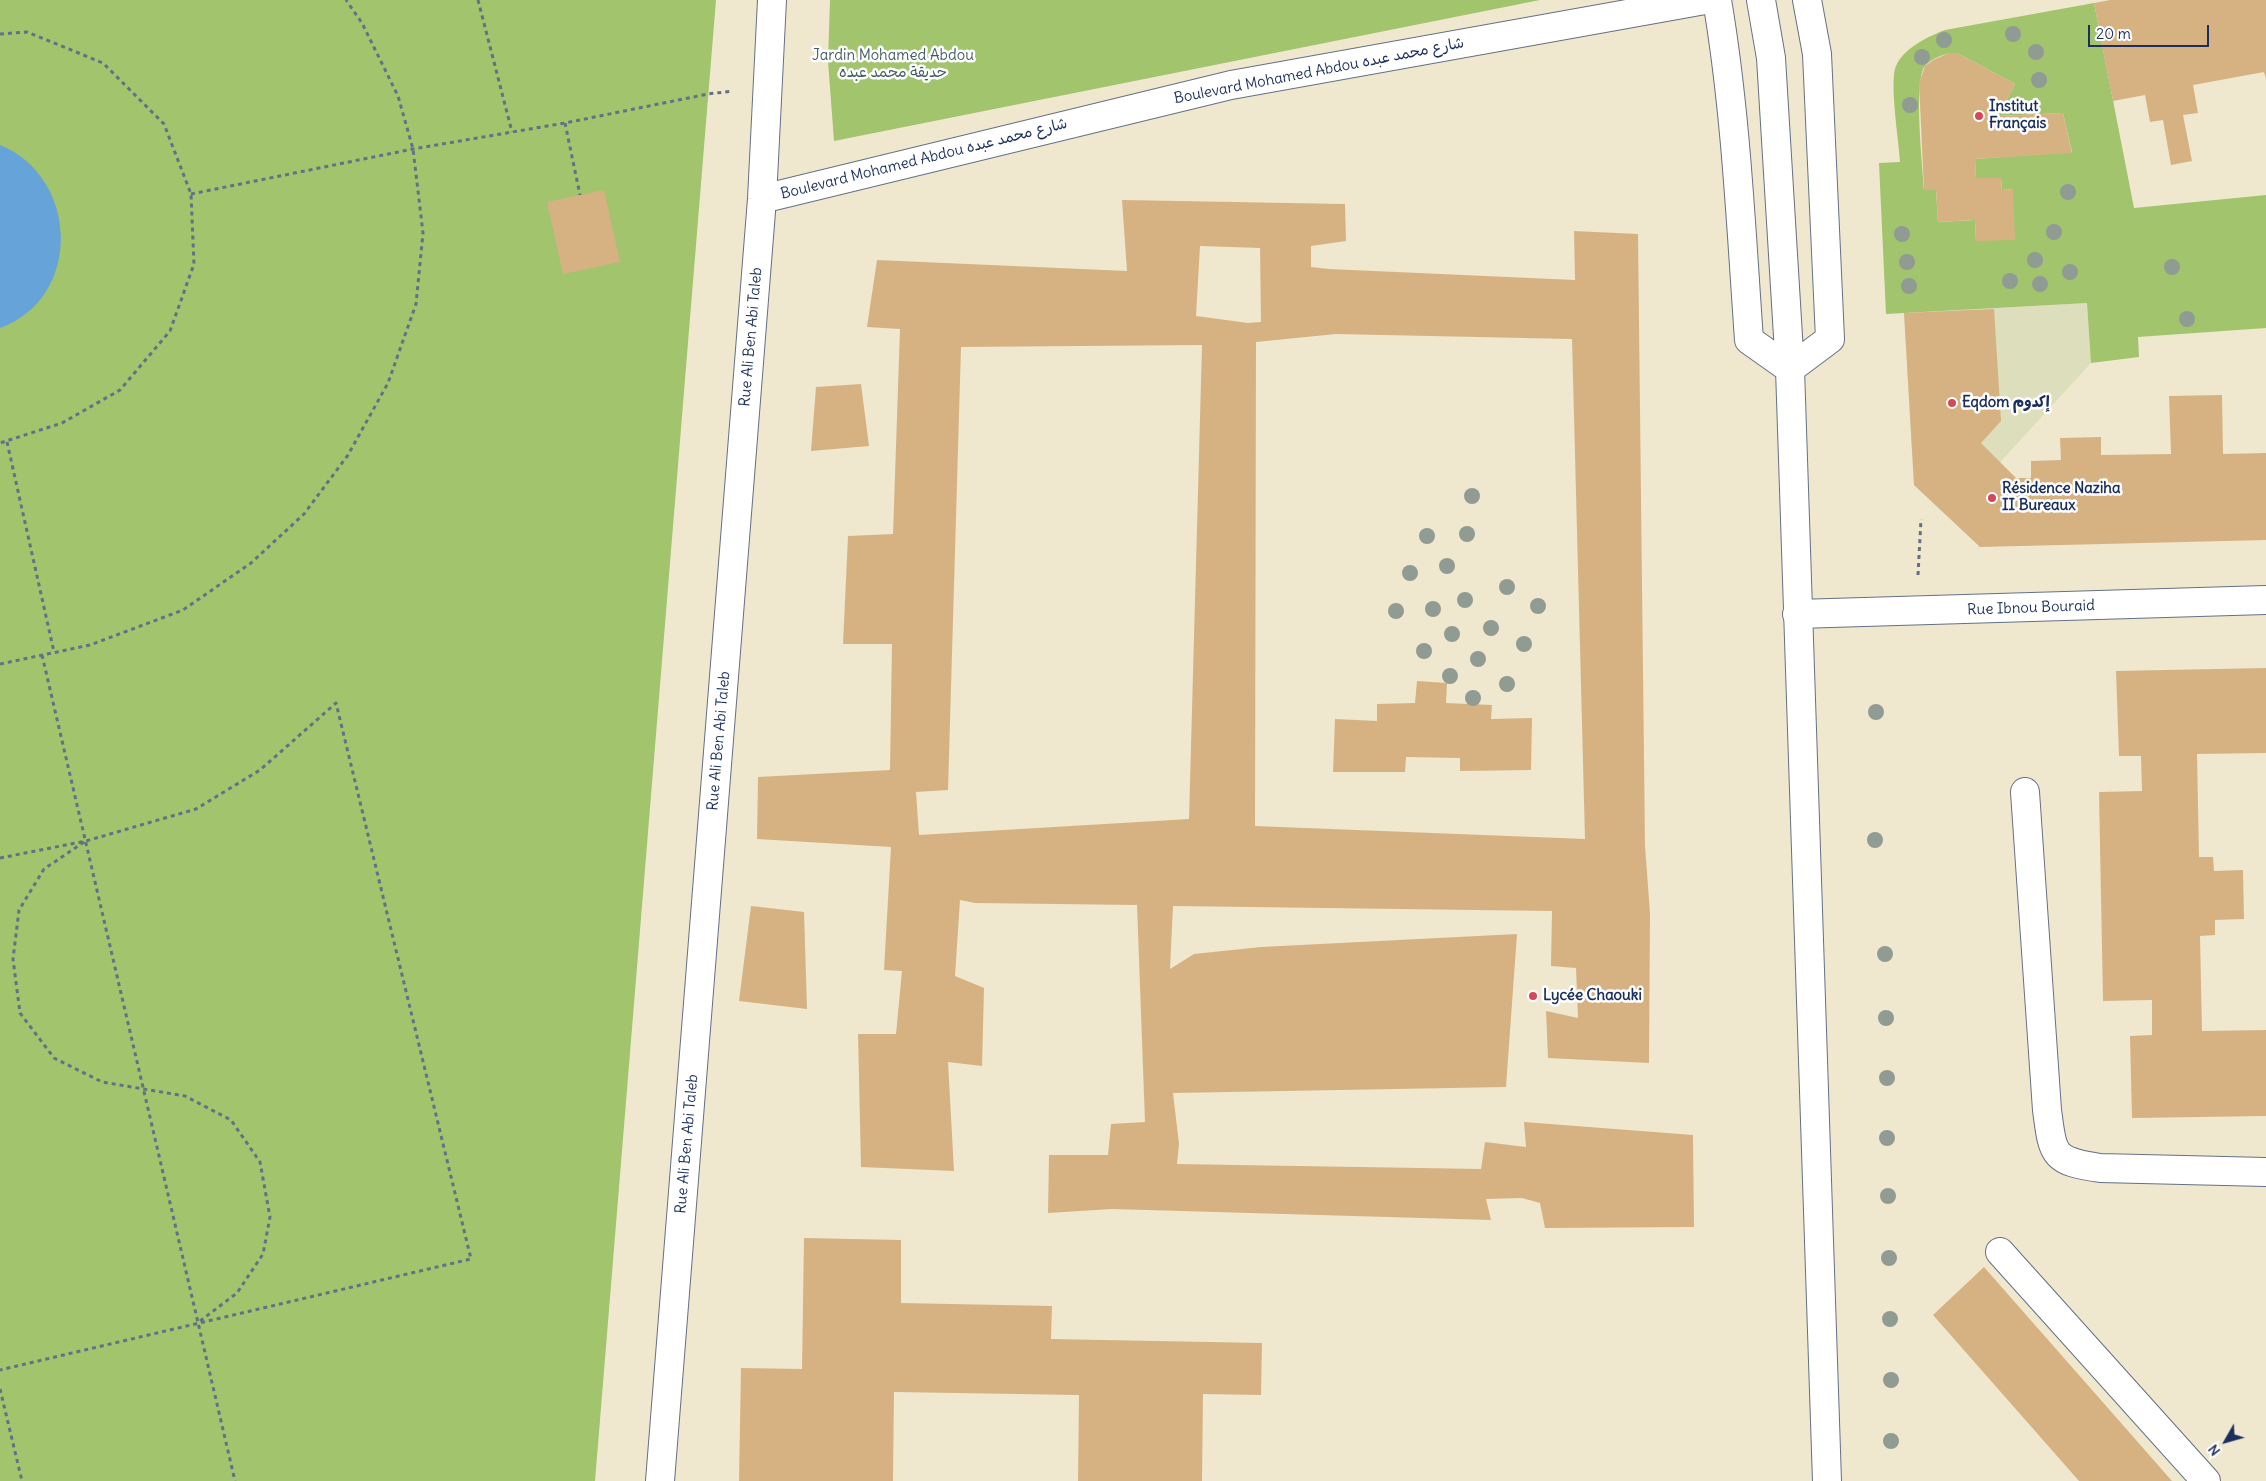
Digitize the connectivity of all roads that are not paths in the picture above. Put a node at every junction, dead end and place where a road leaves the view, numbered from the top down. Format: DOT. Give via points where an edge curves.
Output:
graph roads {
  1 [pos="772,0"];
  2 [pos="1705,0"];
  3 [pos="1717,0"];
  4 [pos="1762,0"];
  5 [pos="1807,0"];
  6 [pos="762,199"];
  7 [pos="1790,369"];
  8 [pos="2266,600"];
  9 [pos="1797,614"];
  10 [pos="2025,792"];
  11 [pos="2266,1172"];
  12 [pos="2000,1252"];
  13 [pos="660,1481"];
  14 [pos="1827,1481"];
  15 [pos="2206,1481"];
  1 -- 6 [label="street, Rue Ali Ben Abi Taleb"];
  2 -- 6 [label="street, Boulevard Mohamed Abdou شارع محمد عبده" via="1230,85"];
  3 -- 7 [label="street" via="1732,110 1749,340"];
  4 -- 7 [label="street" via="1771,58"];
  5 -- 7 [label="street" via="1817,54 1830,339"];
  6 -- 13 [label="street, Rue Ali Ben Abi Taleb"];
  7 -- 9 [label="street"];
  8 -- 9 [label="street, Rue Ibnou Bouraid"];
  9 -- 14 [label="street"];
  10 -- 11 [label="street" via="2047,1110 2055,1151 2075,1164 2100,1168"];
  12 -- 15 [label="street"];
}
